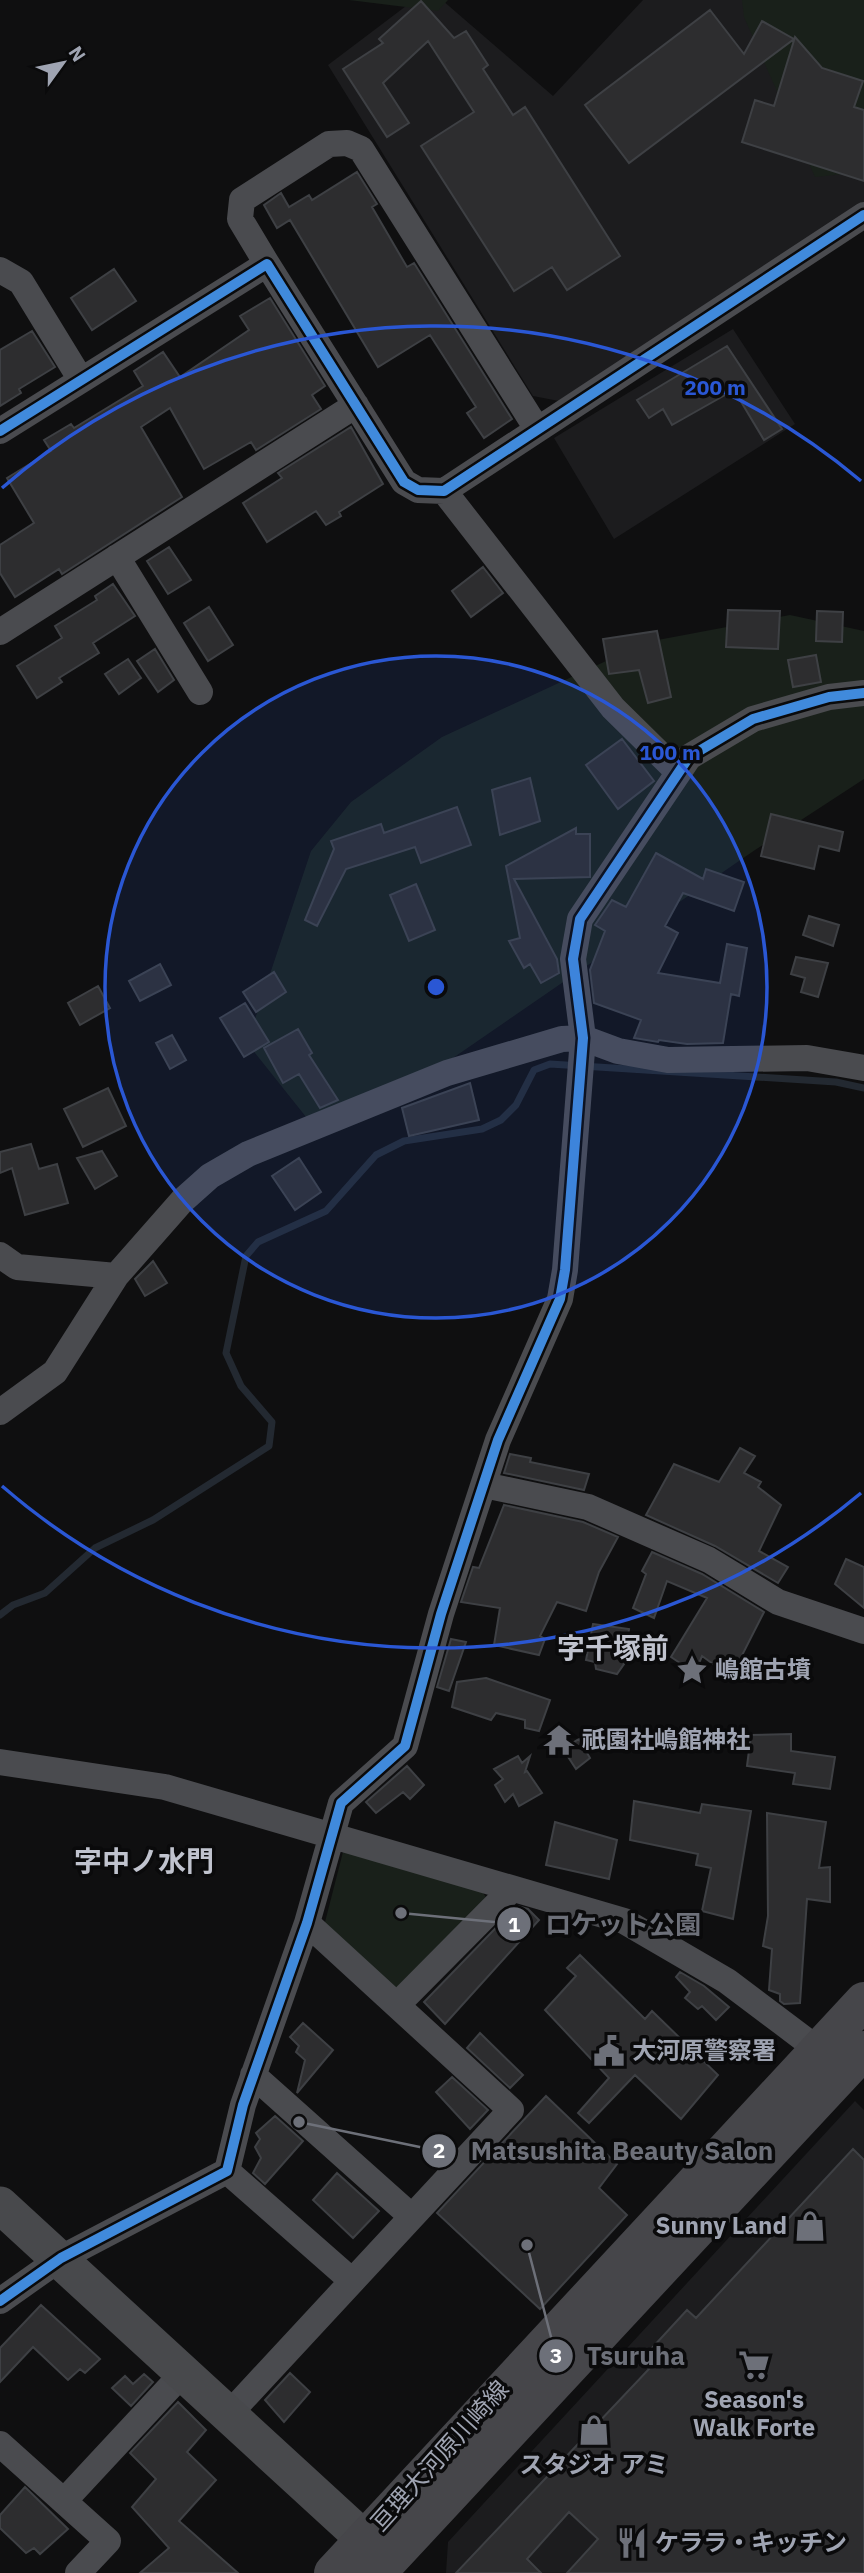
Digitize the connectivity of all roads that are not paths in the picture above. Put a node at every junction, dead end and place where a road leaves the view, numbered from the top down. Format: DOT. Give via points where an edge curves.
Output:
graph roads {
  1 [pos="864,215"];
  2 [pos="267,264"];
  3 [pos="0,270"];
  4 [pos="81,380"];
  5 [pos="356,405"];
  6 [pos="537,429"];
  7 [pos="0,431"];
  8 [pos="444,491"];
  9 [pos="117,557"];
  10 [pos="0,632"];
  11 [pos="200,692"];
  12 [pos="864,693"];
  13 [pos="677,771"];
  14 [pos="582,1047"];
  15 [pos="864,1068"];
  16 [pos="0,1255"];
  17 [pos="116,1276"];
  18 [pos="0,1412"];
  19 [pos="484,1485"];
  20 [pos="864,1631"];
  21 [pos="0,1762"];
  22 [pos="333,1834"];
  23 [pos="511,1890"];
  24 [pos="307,1923"];
  25 [pos="864,2001"];
  26 [pos="397,2005"];
  27 [pos="841,2059"];
  28 [pos="253,2076"];
  29 [pos="227,2171"];
  30 [pos="0,2205"];
  31 [pos="411,2216"];
  32 [pos="61,2258"];
  33 [pos="351,2280"];
  34 [pos="0,2301"];
  35 [pos="184,2372"];
  36 [pos="230,2413"];
  37 [pos="0,2444"];
  38 [pos="64,2501"];
  39 [pos="383,2562"];
  40 [pos="78,2573"];
  41 [pos="333,2573"];
  1 -- 6 [label="street"];
  2 -- 4 [label="street"];
  2 -- 5 [label="street"];
  2 -- 6 [label="street" via="240,219 242,200 329,144 361,149"];
  3 -- 4 [label="street" via="21,282"];
  4 -- 7 [label="street"];
  5 -- 8 [label="street" via="404,482 418,490"];
  5 -- 9 [label="street"];
  6 -- 8 [label="street"];
  8 -- 13 [label="street" via="613,708"];
  9 -- 10 [label="street"];
  9 -- 11 [label="street"];
  12 -- 13 [label="street" via="829,697 752,719 689,757"];
  13 -- 14 [label="street" via="580,919 573,959"];
  14 -- 15 [label="street" via="668,1060 807,1058"];
  14 -- 17 [label="street" via="562,1039 447,1073 248,1154 210,1176 182,1201"];
  14 -- 19 [label="street" via="560,1299 498,1440"];
  16 -- 17 [label="street" via="17,1267"];
  17 -- 18 [label="street" via="55,1372"];
  19 -- 20 [label="street" via="588,1507 709,1560 778,1602"];
  19 -- 22 [label="street" via="441,1614 405,1746 341,1803"];
  21 -- 22 [label="street" via="165,1787"];
  22 -- 23 [label="street"];
  22 -- 24 [label="street"];
  23 -- 26 [label="street"];
  23 -- 27 [label="street" via="624,1921 727,1981"];
  24 -- 26 [label="street"];
  24 -- 28 [label="street"];
  25 -- 27 [label="main road, 亘理大河原川崎線"];
  26 -- 31 [label="street" via="511,2110"];
  27 -- 39 [label="main road, 亘理大河原川崎線"];
  28 -- 29 [label="street"];
  28 -- 31 [label="street"];
  29 -- 32 [label="street"];
  29 -- 33 [label="street"];
  30 -- 32 [label="street"];
  31 -- 33 [label="street"];
  32 -- 34 [label="street"];
  32 -- 35 [label="street"];
  33 -- 36 [label="street"];
  35 -- 36 [label="street"];
  35 -- 38 [label="street"];
  36 -- 39 [label="street"];
  37 -- 38 [label="street"];
  38 -- 40 [label="street" via="108,2540"];
  39 -- 41 [label="main road, 亘理大河原川崎線"];
}
